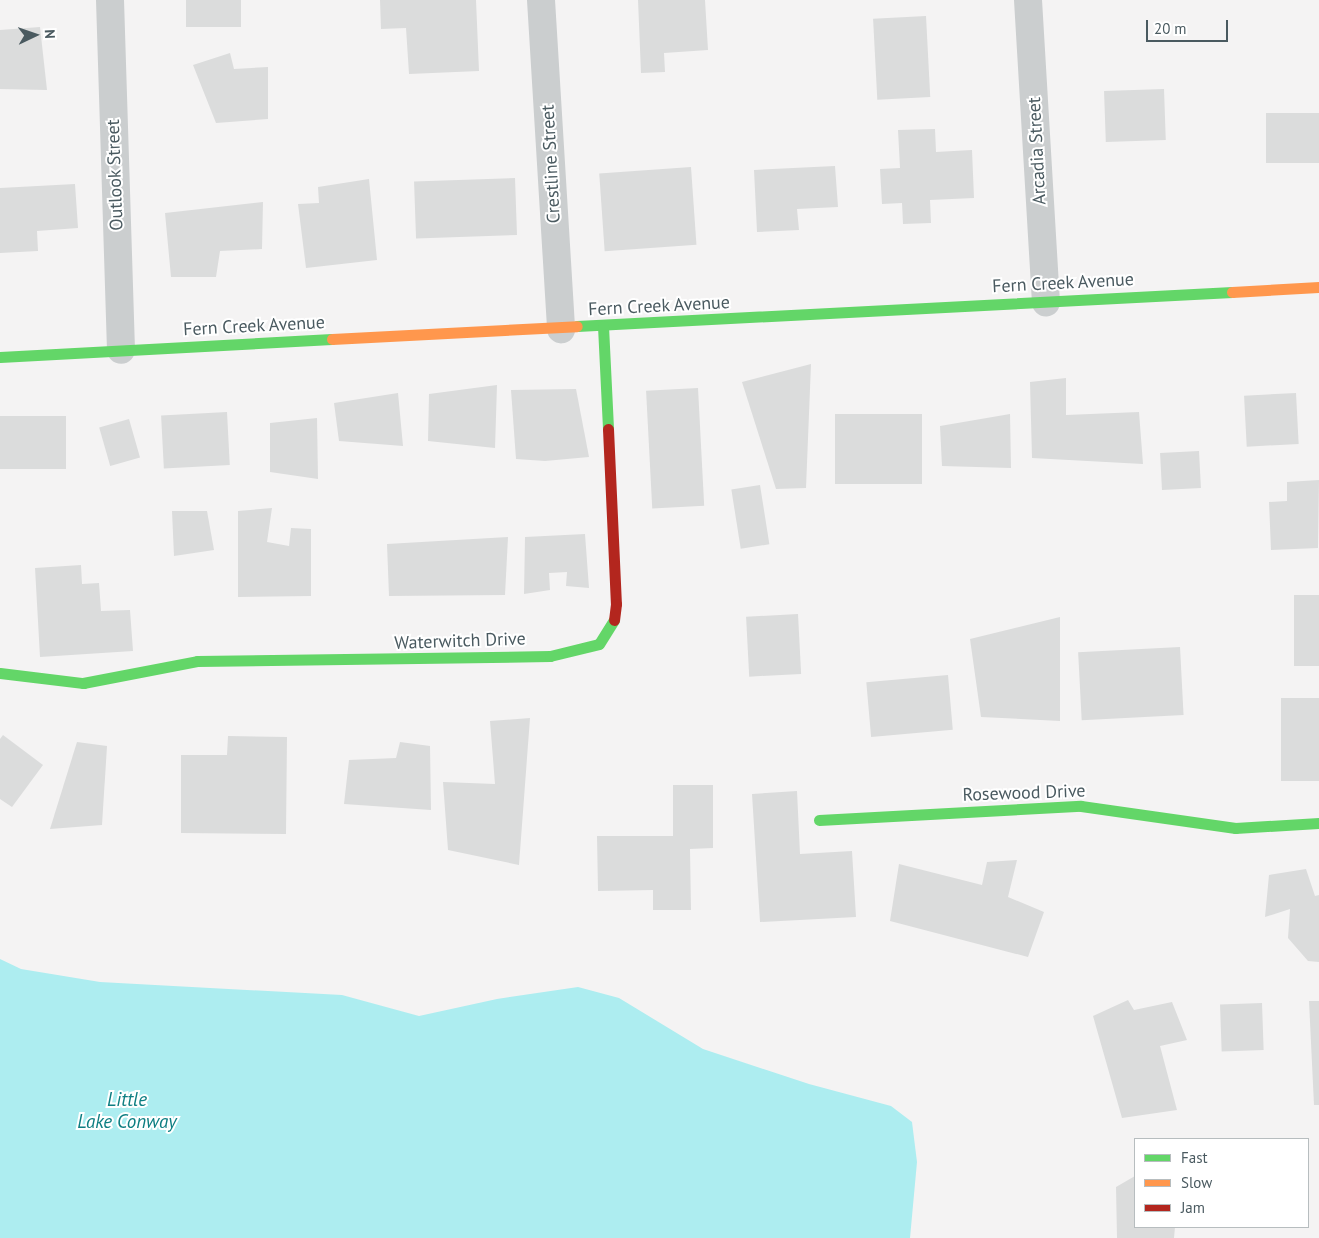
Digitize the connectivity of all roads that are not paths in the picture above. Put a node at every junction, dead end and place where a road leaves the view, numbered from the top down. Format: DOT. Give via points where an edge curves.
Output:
graph roads {
  1 [pos="110,0"];
  2 [pos="541,0"];
  3 [pos="1028,0"];
  4 [pos="1319,287"];
  5 [pos="1046,302"];
  6 [pos="603,326"];
  7 [pos="561,329"];
  8 [pos="121,350"];
  9 [pos="0,357"];
  10 [pos="0,673"];
  11 [pos="819,820"];
  12 [pos="1319,823"];
  1 -- 8 [label="street, Outlook Street"];
  2 -- 7 [label="street, Crestline Street"];
  3 -- 5 [label="street, Arcadia Street"];
  4 -- 5 [label="street, Fern Creek Avenue"];
  5 -- 6 [label="street, Fern Creek Avenue"];
  6 -- 7 [label="street, Fern Creek Avenue"];
  6 -- 10 [label="street, Waterwitch Drive" via="616,604 613,625 599,644 550,656 383,660 250,658 197,662 83,682 11,677"];
  7 -- 8 [label="street, Fern Creek Avenue"];
  8 -- 9 [label="street, Fern Creek Avenue"];
  11 -- 12 [label="street, Rosewood Drive" via="1081,806 1235,828"];
}
